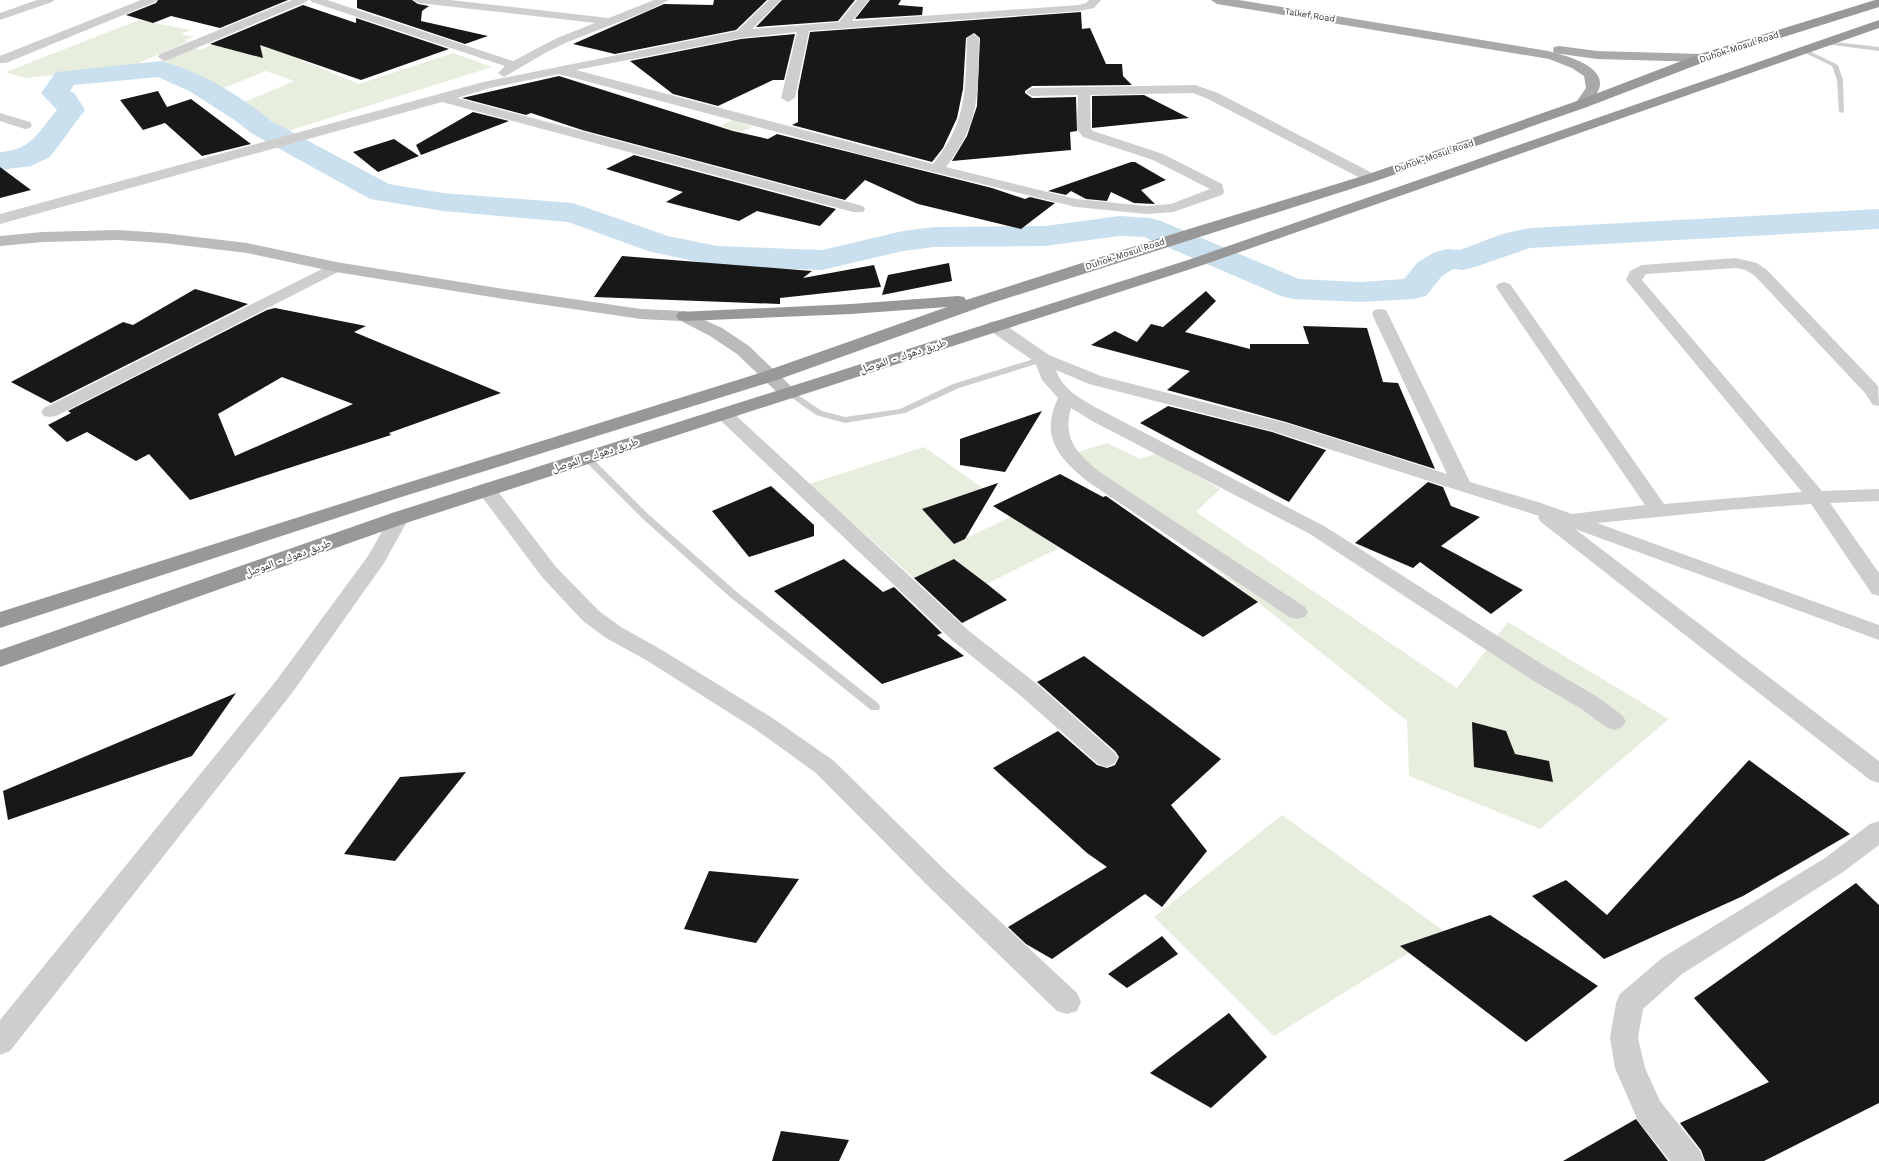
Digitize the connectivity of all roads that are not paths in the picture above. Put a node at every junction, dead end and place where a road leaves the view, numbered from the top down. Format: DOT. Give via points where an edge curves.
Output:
graph roads {
  1 [pos="48,0"];
  2 [pos="151,0"];
  3 [pos="302,0"];
  4 [pos="316,0"];
  5 [pos="419,0"];
  6 [pos="663,0"];
  7 [pos="774,0"];
  8 [pos="863,0"];
  9 [pos="1096,0"];
  10 [pos="1217,0"];
  11 [pos="449,2"];
  12 [pos="1879,3"];
  13 [pos="1858,10"];
  14 [pos="0,17"];
  15 [pos="609,21"];
  16 [pos="1878,23"];
  17 [pos="844,24"];
  18 [pos="1379,26"];
  19 [pos="804,28"];
  20 [pos="740,34"];
  21 [pos="973,38"];
  22 [pos="1827,43"];
  23 [pos="1879,49"];
  24 [pos="1805,51"];
  25 [pos="164,57"];
  26 [pos="1702,58"];
  27 [pos="2,60"];
  28 [pos="514,65"];
  29 [pos="558,69"];
  30 [pos="488,85"];
  31 [pos="1084,91"];
  32 [pos="1032,92"];
  33 [pos="442,98"];
  34 [pos="788,98"];
  35 [pos="1582,104"];
  36 [pos="1842,112"];
  37 [pos="0,117"];
  38 [pos="25,125"];
  39 [pos="937,168"];
  40 [pos="1371,178"];
  41 [pos="858,209"];
  42 [pos="0,219"];
  43 [pos="0,241"];
  44 [pos="336,267"];
  45 [pos="1504,286"];
  46 [pos="986,299"];
  47 [pos="1380,314"];
  48 [pos="684,316"];
  49 [pos="995,326"];
  50 [pos="1044,359"];
  51 [pos="770,376"];
  52 [pos="789,393"];
  53 [pos="1068,396"];
  54 [pos="1879,401"];
  55 [pos="50,412"];
  56 [pos="724,414"];
  57 [pos="586,458"];
  58 [pos="1462,486"];
  59 [pos="486,490"];
  60 [pos="1879,495"];
  61 [pos="1816,496"];
  62 [pos="1534,507"];
  63 [pos="1658,510"];
  64 [pos="398,518"];
  65 [pos="1571,520"];
  66 [pos="1879,589"];
  67 [pos="1297,612"];
  68 [pos="0,620"];
  69 [pos="1879,633"];
  70 [pos="0,659"];
  71 [pos="875,707"];
  72 [pos="1614,721"];
  73 [pos="1106,758"];
  74 [pos="1879,774"];
  75 [pos="1879,831"];
  76 [pos="1067,1002"];
  77 [pos="0,1042"];
  78 [pos="1689,1161"];
  1 -- 14 [label="street"];
  2 -- 27 [label="street"];
  3 -- 25 [label="street"];
  4 -- 28 [label="street"];
  5 -- 11 [label="street"];
  6 -- 15 [label="street"];
  7 -- 20 [label="street"];
  8 -- 17 [label="street"];
  9 -- 17 [label="street" via="1090,6 1079,8"];
  10 -- 18 [label="main road, Talkef Road"];
  11 -- 15 [label="street"];
  12 -- 13 [label="highway, Duhok-Mosul Road"];
  13 -- 16 [label="highway"];
  13 -- 26 [label="highway, Duhok-Mosul Road"];
  15 -- 28 [label="street" via="554,44"];
  16 -- 22 [label="highway"];
  17 -- 19 [label="street"];
  18 -- 26 [label="main road" via="1597,55"];
  18 -- 35 [label="main road" via="1566,60 1590,74 1593,80 1593,85"];
  19 -- 20 [label="street"];
  19 -- 34 [label="street"];
  20 -- 29 [label="street"];
  21 -- 39 [label="street" via="971,105 967,121 952,151"];
  22 -- 23 [label="lane"];
  22 -- 24 [label="highway"];
  24 -- 36 [label="lane" via="1835,65 1840,80"];
  24 -- 49 [label="highway, طريق دهوك - الموصل" via="1194,263"];
  26 -- 35 [label="highway, Duhok-Mosul Road"];
  28 -- 30 [label="street"];
  29 -- 30 [label="street"];
  29 -- 39 [label="street"];
  30 -- 33 [label="street"];
  31 -- 32 [label="street"];
  31 -- 39 [label="street" via="1084,129 1088,134 1163,159 1217,187 1217,192 1173,208 1146,210 1076,202"];
  31 -- 40 [label="street" via="1186,88 1203,91"];
  33 -- 41 [label="street"];
  33 -- 42 [label="street"];
  35 -- 40 [label="highway, Duhok-Mosul Road"];
  37 -- 38 [label="street"];
  40 -- 46 [label="highway, Duhok-Mosul Road"];
  43 -- 44 [label="main road" via="118,235 163,238 247,248"];
  44 -- 48 [label="main road" via="641,314"];
  44 -- 55 [label="street"];
  45 -- 63 [label="street"];
  46 -- 48 [label="highway" via="851,309"];
  46 -- 51 [label="highway, طريق دهوك - الموصل"];
  47 -- 58 [label="street"];
  48 -- 51 [label="main road" via="730,340 756,360"];
  49 -- 50 [label="street"];
  49 -- 52 [label="highway, طريق دهوك - الموصل"];
  50 -- 52 [label="lane" via="956,386 902,411 845,420 819,413"];
  50 -- 53 [label="street" via="1050,379"];
  50 -- 58 [label="street" via="1095,380 1279,427"];
  51 -- 52 [label="main road"];
  51 -- 68 [label="highway, طريق دهوك - الموصل" via="396,492"];
  52 -- 56 [label="highway, طريق دهوك - الموصل"];
  53 -- 67 [label="street" via="1061,408 1058,421 1059,436 1077,464 1100,482"];
  53 -- 72 [label="street" via="1100,418 1317,530"];
  54 -- 61 [label="street" via="1872,390 1782,295 1751,266 1736,263 1642,270 1636,274 1634,280"];
  56 -- 57 [label="highway, طريق دهوك - الموصل"];
  56 -- 73 [label="street" via="961,636 1029,690"];
  57 -- 59 [label="highway, طريق دهوك - الموصل"];
  57 -- 71 [label="lane" via="646,517 734,595"];
  58 -- 62 [label="street"];
  59 -- 64 [label="highway, طريق دهوك - الموصل"];
  59 -- 76 [label="street" via="571,599 592,618 747,712 826,768"];
  60 -- 61 [label="street"];
  61 -- 63 [label="street"];
  61 -- 66 [label="street"];
  62 -- 65 [label="street"];
  62 -- 74 [label="street"];
  63 -- 65 [label="street"];
  64 -- 70 [label="highway, طريق دهوك - الموصل"];
  64 -- 77 [label="street" via="377,558 284,687"];
  65 -- 69 [label="street"];
  75 -- 78 [label="street" via="1834,865 1672,966 1630,1003 1624,1038 1630,1068 1649,1111"];
}
